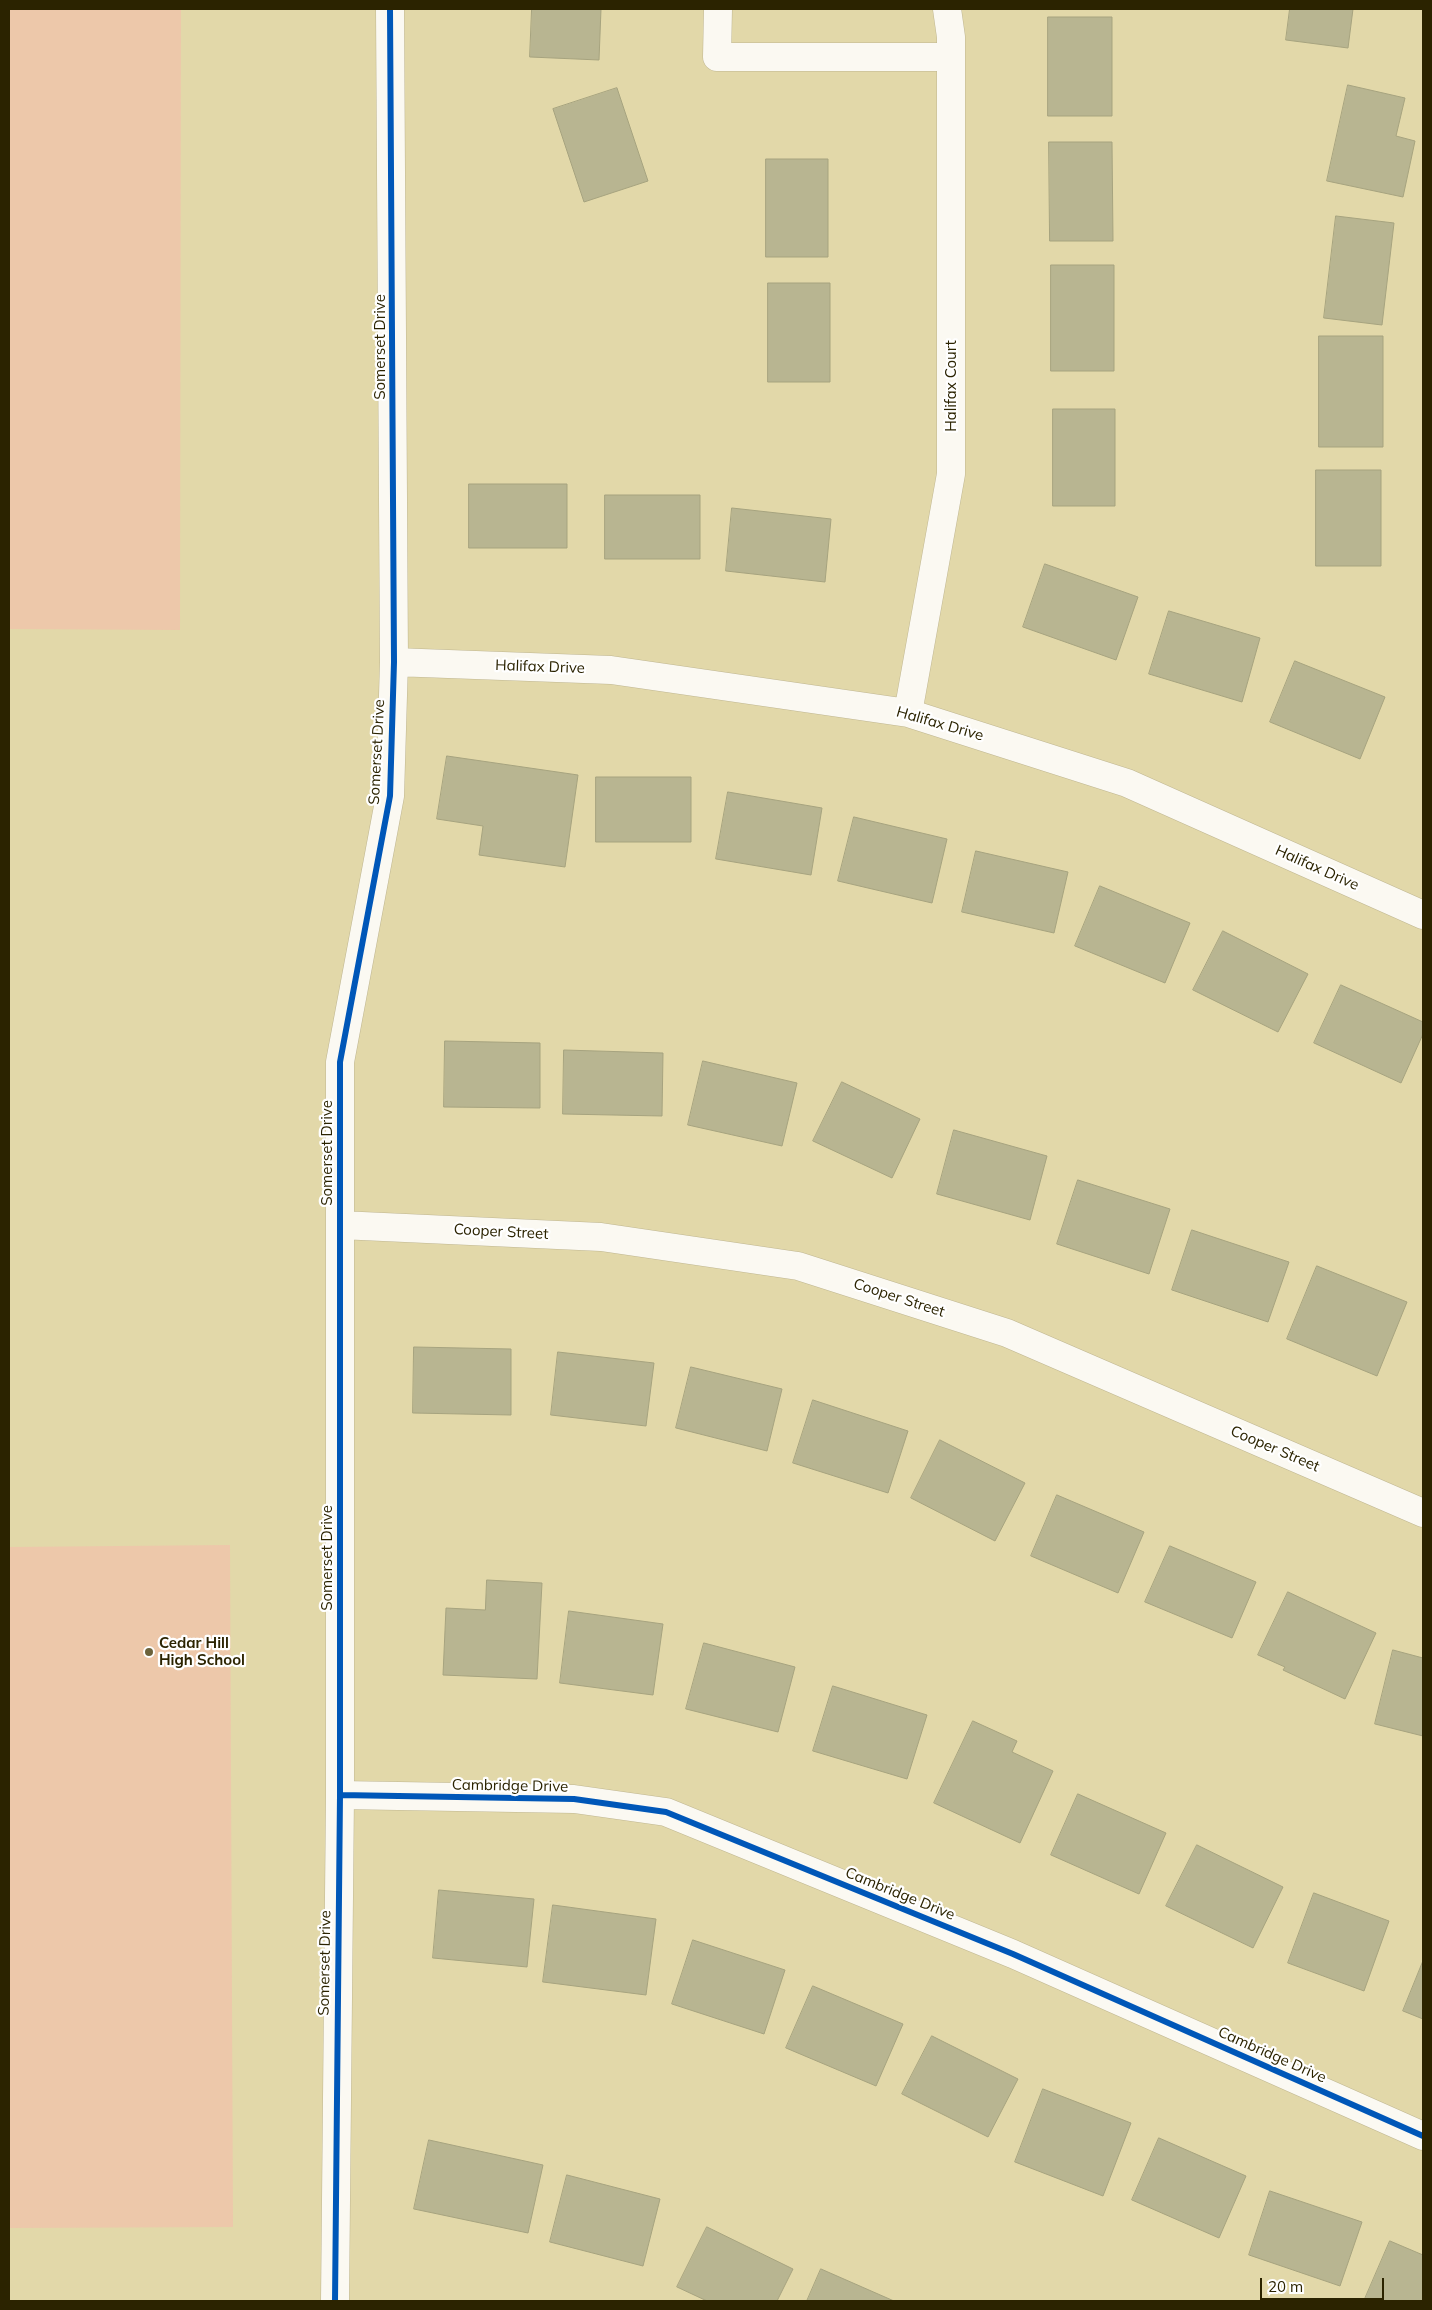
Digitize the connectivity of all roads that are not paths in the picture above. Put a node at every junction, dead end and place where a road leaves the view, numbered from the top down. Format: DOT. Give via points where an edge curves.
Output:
graph roads {
  1 [pos="390,9"];
  2 [pos="718,9"];
  3 [pos="947,9"];
  4 [pos="951,56"];
  5 [pos="394,662"];
  6 [pos="908,713"];
  7 [pos="1423,916"];
  8 [pos="340,1225"];
  9 [pos="1423,1513"];
  10 [pos="340,1795"];
  11 [pos="1423,2136"];
  12 [pos="335,2301"];
  1 -- 5 [label="street, Somerset Drive"];
  2 -- 4 [label="street" via="717,56"];
  3 -- 4 [label="street, Halifax Court"];
  4 -- 6 [label="street, Halifax Court" via="951,474"];
  5 -- 6 [label="street, Halifax Drive" via="612,670"];
  5 -- 8 [label="street, Somerset Drive" via="390,796 340,1062"];
  6 -- 7 [label="street, Halifax Drive" via="1127,783"];
  8 -- 9 [label="street, Cooper Street" via="601,1237 798,1266 1007,1333"];
  8 -- 10 [label="street, Somerset Drive"];
  10 -- 11 [label="street, Cambridge Drive" via="574,1799 666,1812 1014,1954"];
  10 -- 12 [label="street, Somerset Drive"];
}
